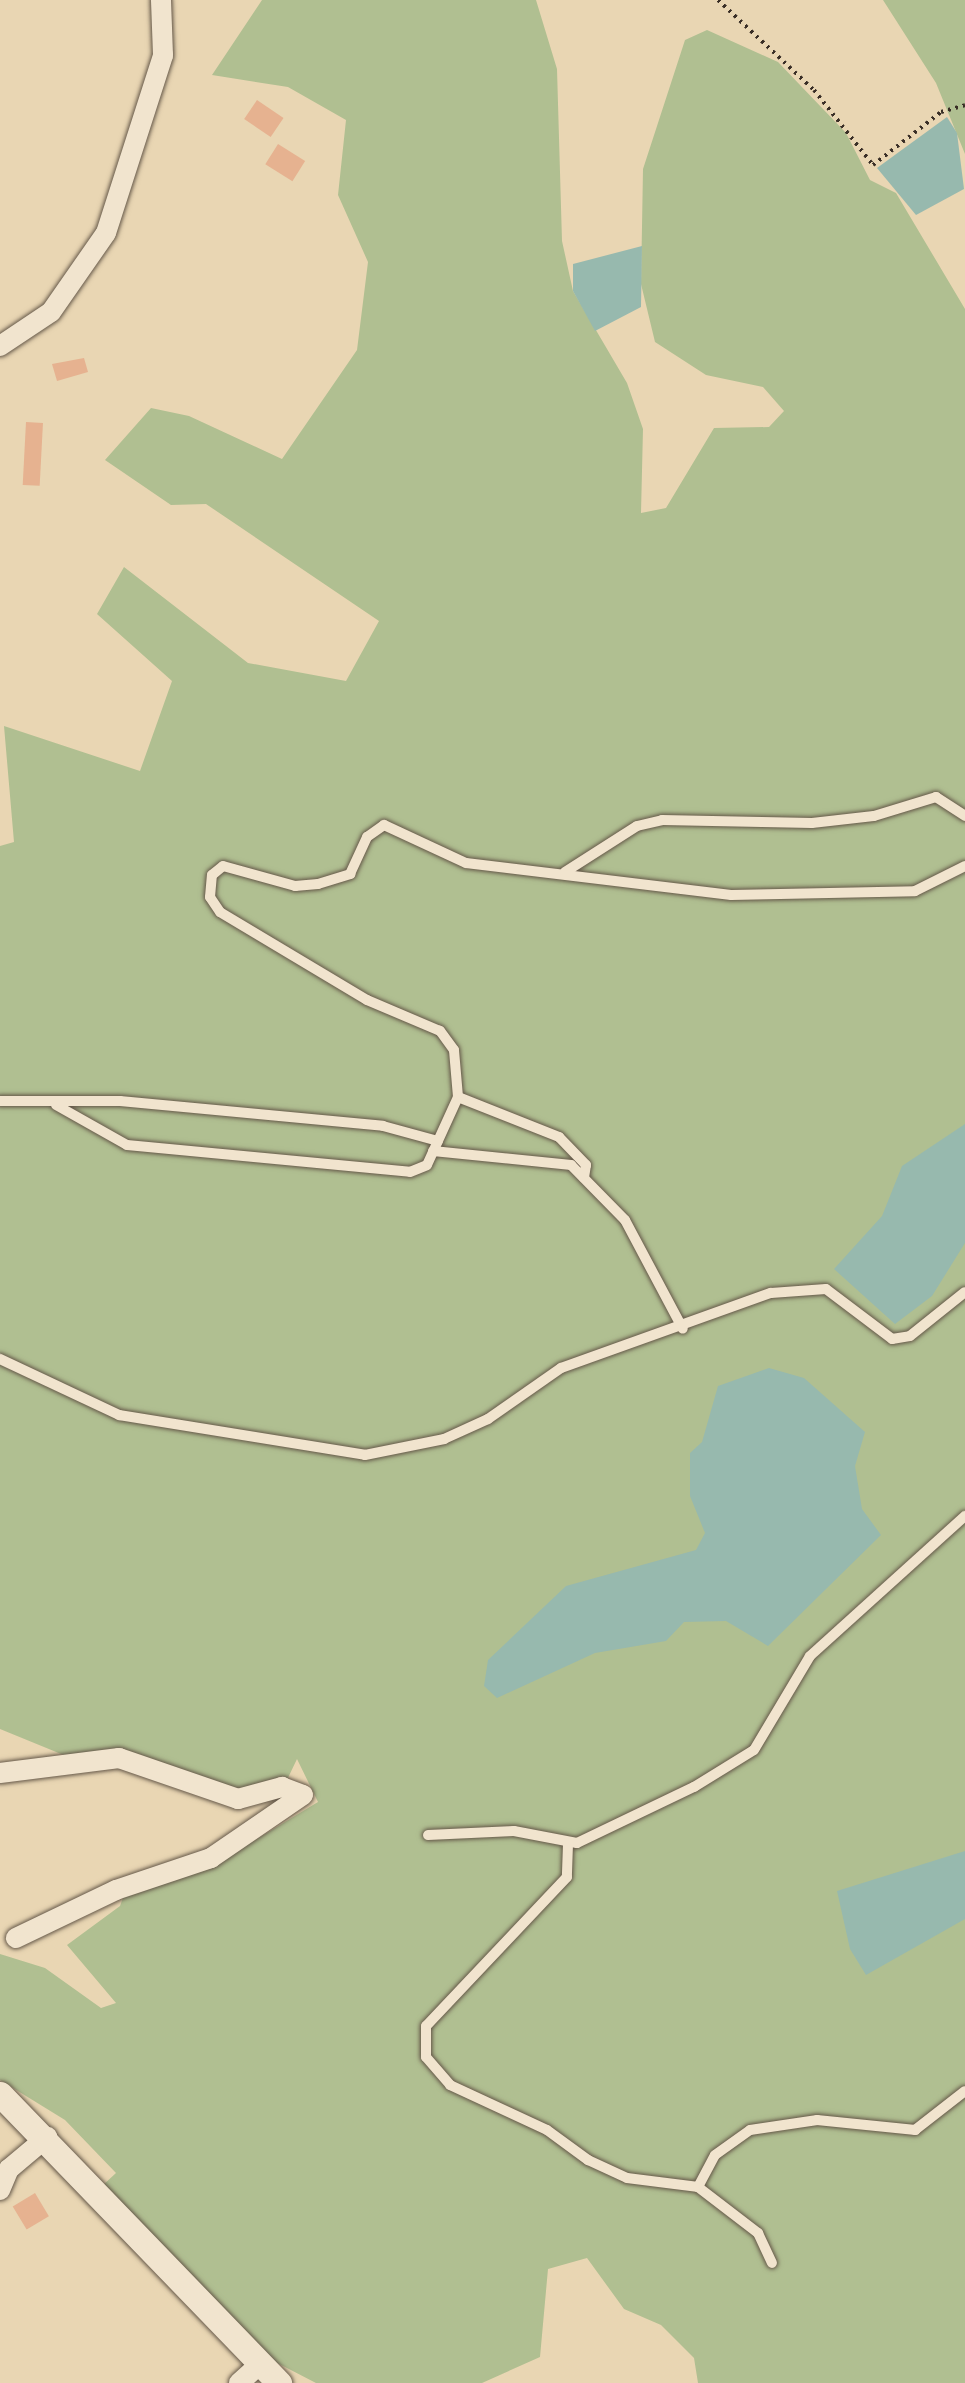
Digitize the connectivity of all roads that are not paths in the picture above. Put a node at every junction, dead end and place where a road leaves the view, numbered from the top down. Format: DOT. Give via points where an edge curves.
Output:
graph roads {
  1 [pos="161,0"];
  2 [pos="0,346"];
  3 [pos="965,816"];
  4 [pos="965,866"];
  5 [pos="564,872"];
  6 [pos="458,1097"];
  7 [pos="0,1101"];
  8 [pos="56,1105"];
  9 [pos="436,1146"];
  10 [pos="584,1178"];
  11 [pos="965,1292"];
  12 [pos="683,1329"];
  13 [pos="0,1359"];
  14 [pos="965,1516"];
  15 [pos="0,1773"];
  16 [pos="428,1835"];
  17 [pos="568,1844"];
  18 [pos="16,1938"];
  19 [pos="965,2091"];
  20 [pos="0,2094"];
  21 [pos="48,2136"];
  22 [pos="698,2187"];
  23 [pos="0,2190"];
  24 [pos="772,2263"];
  25 [pos="249,2374"];
  26 [pos="279,2383"];
  1 -- 2 [label="street" via="163,54 106,233 51,312"];
  3 -- 5 [label="lane" via="936,797 874,816 812,823 662,820 636,826"];
  4 -- 5 [label="lane" via="915,891 796,897"];
  5 -- 6 [label="lane" via="466,863 384,825 367,838 350,874 318,884 295,886 245,866 223,866 212,875 210,898 238,926 367,1000 440,1031 454,1050"];
  6 -- 9 [label="lane"];
  6 -- 10 [label="lane" via="558,1137 586,1165"];
  7 -- 8 [label="lane"];
  8 -- 9 [label="lane" via="120,1102 382,1126"];
  8 -- 9 [label="lane" via="126,1144 410,1172 427,1165"];
  9 -- 10 [label="lane" via="571,1164"];
  10 -- 12 [label="lane" via="625,1220"];
  11 -- 12 [label="lane" via="910,1336 892,1339 826,1289 800,1287 729,1306"];
  12 -- 13 [label="lane" via="561,1368 488,1420 444,1439 365,1455 119,1414"];
  14 -- 17 [label="lane" via="879,1586 810,1656 754,1750"];
  15 -- 18 [label="street" via="118,1758 238,1799 282,1787 303,1795 211,1858 116,1890"];
  16 -- 17 [label="lane" via="514,1831"];
  17 -- 22 [label="lane" via="566,1877 426,2026 426,2058 450,2085 547,2130 588,2160 627,2178"];
  19 -- 22 [label="lane" via="916,2130 858,2130 817,2120 750,2130 715,2155"];
  20 -- 21 [label="street"];
  21 -- 23 [label="street" via="9,2169"];
  21 -- 25 [label="street"];
  22 -- 24 [label="lane" via="758,2233"];
  25 -- 26 [label="street"];
}
